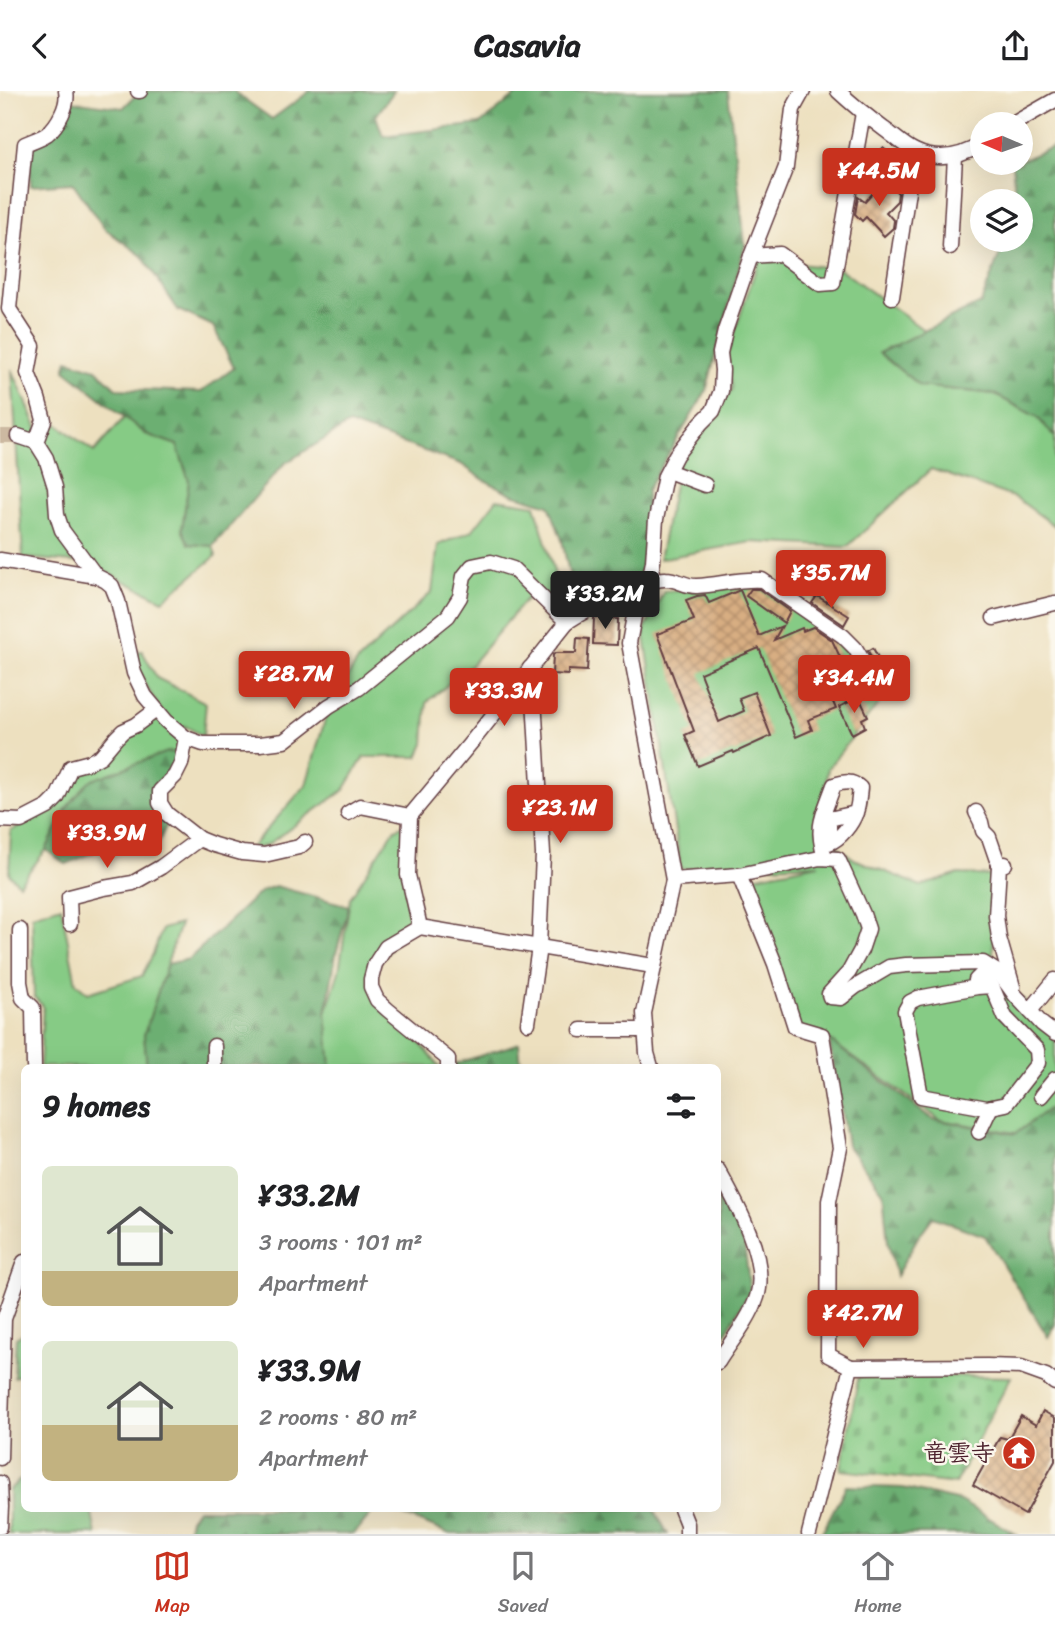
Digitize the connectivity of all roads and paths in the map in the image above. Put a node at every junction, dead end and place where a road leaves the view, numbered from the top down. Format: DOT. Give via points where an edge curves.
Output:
graph roads {
  1 [pos="66,91"];
  2 [pos="803,91"];
  3 [pos="838,91"];
  4 [pos="1055,100"];
  5 [pos="863,113"];
  6 [pos="1033,113"];
  7 [pos="914,151"];
  8 [pos="970,152"];
  9 [pos="955,157"];
  10 [pos="950,247"];
  11 [pos="751,256"];
  12 [pos="892,297"];
  13 [pos="18,436"];
  14 [pos="36,442"];
  15 [pos="668,471"];
  16 [pos="705,485"];
  17 [pos="0,560"];
  18 [pos="96,576"];
  19 [pos="649,581"];
  20 [pos="1055,603"];
  21 [pos="994,618"];
  22 [pos="567,622"];
  23 [pos="530,668"];
  24 [pos="869,671"];
  25 [pos="156,710"];
  26 [pos="186,738"];
  27 [pos="348,813"];
  28 [pos="856,813"];
  29 [pos="976,813"];
  30 [pos="410,816"];
  31 [pos="825,819"];
  32 [pos="0,820"];
  33 [pos="199,839"];
  34 [pos="305,842"];
  35 [pos="825,858"];
  36 [pos="738,874"];
  37 [pos="673,880"];
  38 [pos="70,924"];
  39 [pos="420,927"];
  40 [pos="20,930"];
  41 [pos="540,947"];
  42 [pos="653,966"];
  43 [pos="999,973"];
  44 [pos="1055,980"];
  45 [pos="977,987"];
  46 [pos="1015,995"];
  47 [pos="1030,1011"];
  48 [pos="528,1023"];
  49 [pos="581,1030"];
  50 [pos="644,1030"];
  51 [pos="1055,1034"];
  52 [pos="214,1046"];
  53 [pos="34,1064"];
  54 [pos="214,1064"];
  55 [pos="448,1064"];
  56 [pos="650,1064"];
  57 [pos="1055,1079"];
  58 [pos="1041,1096"];
  59 [pos="991,1107"];
  60 [pos="979,1132"];
  61 [pos="721,1175"];
  62 [pos="21,1271"];
  63 [pos="721,1357"];
  64 [pos="851,1367"];
  65 [pos="1055,1383"];
  66 [pos="0,1458"];
  67 [pos="0,1483"];
  68 [pos="682,1512"];
  69 [pos="0,1527"];
  70 [pos="687,1534"];
  71 [pos="809,1534"];
  1 -- 14 [label="street" via="60,120 47,134 25,144 9,309 33,346 28,373 44,420"];
  2 -- 11 [label="street" via="793,109 786,167"];
  3 -- 5 [label="street"];
  4 -- 6 [label="street"];
  5 -- 7 [label="street"];
  5 -- 11 [label="street" via="833,283 820,283 780,254"];
  7 -- 9 [label="street"];
  7 -- 12 [label="street"];
  8 -- 9 [label="street"];
  9 -- 10 [label="street"];
  11 -- 15 [label="street" via="720,353 721,391 713,411"];
  13 -- 14 [label="street"];
  14 -- 18 [label="street" via="55,487 62,530"];
  15 -- 16 [label="street"];
  15 -- 19 [label="street" via="656,519"];
  17 -- 18 [label="street"];
  18 -- 25 [label="street" via="112,586 134,673"];
  19 -- 22 [label="street"];
  19 -- 24 [label="street" via="667,579 695,587 762,580 843,636"];
  19 -- 37 [label="street" via="635,611 629,643"];
  20 -- 21 [label="street"];
  22 -- 23 [label="street"];
  22 -- 26 [label="street" via="513,569 491,562 472,566 448,616 284,741 203,744"];
  23 -- 30 [label="street"];
  23 -- 41 [label="street" via="543,854"];
  25 -- 26 [label="street"];
  25 -- 32 [label="street" via="116,738 101,756 71,767 48,807 21,821"];
  26 -- 33 [label="street" via="181,764 160,791 160,803"];
  27 -- 30 [label="street" via="360,806"];
  28 -- 31 [label="street"];
  28 -- 31 [label="street" via="836,840 828,843"];
  28 -- 31 [label="street" via="860,787 844,782 834,785"];
  29 -- 46 [label="street" via="1002,865 996,916"];
  30 -- 39 [label="street" via="408,875"];
  31 -- 35 [label="street" via="819,838"];
  33 -- 34 [label="street" via="264,855"];
  33 -- 38 [label="street" via="134,883 69,897"];
  35 -- 36 [label="street"];
  35 -- 43 [label="street" via="838,859 868,929 849,972 830,997 841,998 889,967 982,963"];
  36 -- 37 [label="street"];
  36 -- 64 [label="street" via="775,964 794,1027 822,1035 839,1148 829,1202 828,1355"];
  37 -- 42 [label="street"];
  39 -- 41 [label="street"];
  39 -- 55 [label="street" via="386,947 375,964 371,987 377,1000 449,1059"];
  40 -- 53 [label="street" via="20,982 23,998 33,1008"];
  41 -- 42 [label="street"];
  41 -- 48 [label="street"];
  42 -- 50 [label="street"];
  43 -- 45 [label="street" via="983,973 976,980"];
  43 -- 46 [label="street"];
  44 -- 47 [label="street"];
  45 -- 59 [label="street" via="992,986 1005,1017 1037,1051 1038,1063 1006,1104"];
  45 -- 59 [label="street" via="918,998 905,1011 922,1096"];
  46 -- 47 [label="street"];
  47 -- 51 [label="street"];
  49 -- 50 [label="street"];
  50 -- 56 [label="street"];
  52 -- 54 [label="street"];
  57 -- 58 [label="street"];
  59 -- 60 [label="street"];
  61 -- 63 [label="street" via="756,1253 759,1270 758,1295"];
  62 -- 66 [label="street" via="4,1319"];
  64 -- 65 [label="street" via="1021,1367"];
  64 -- 71 [label="street"];
  67 -- 69 [label="street"];
  68 -- 70 [label="street"];
}
